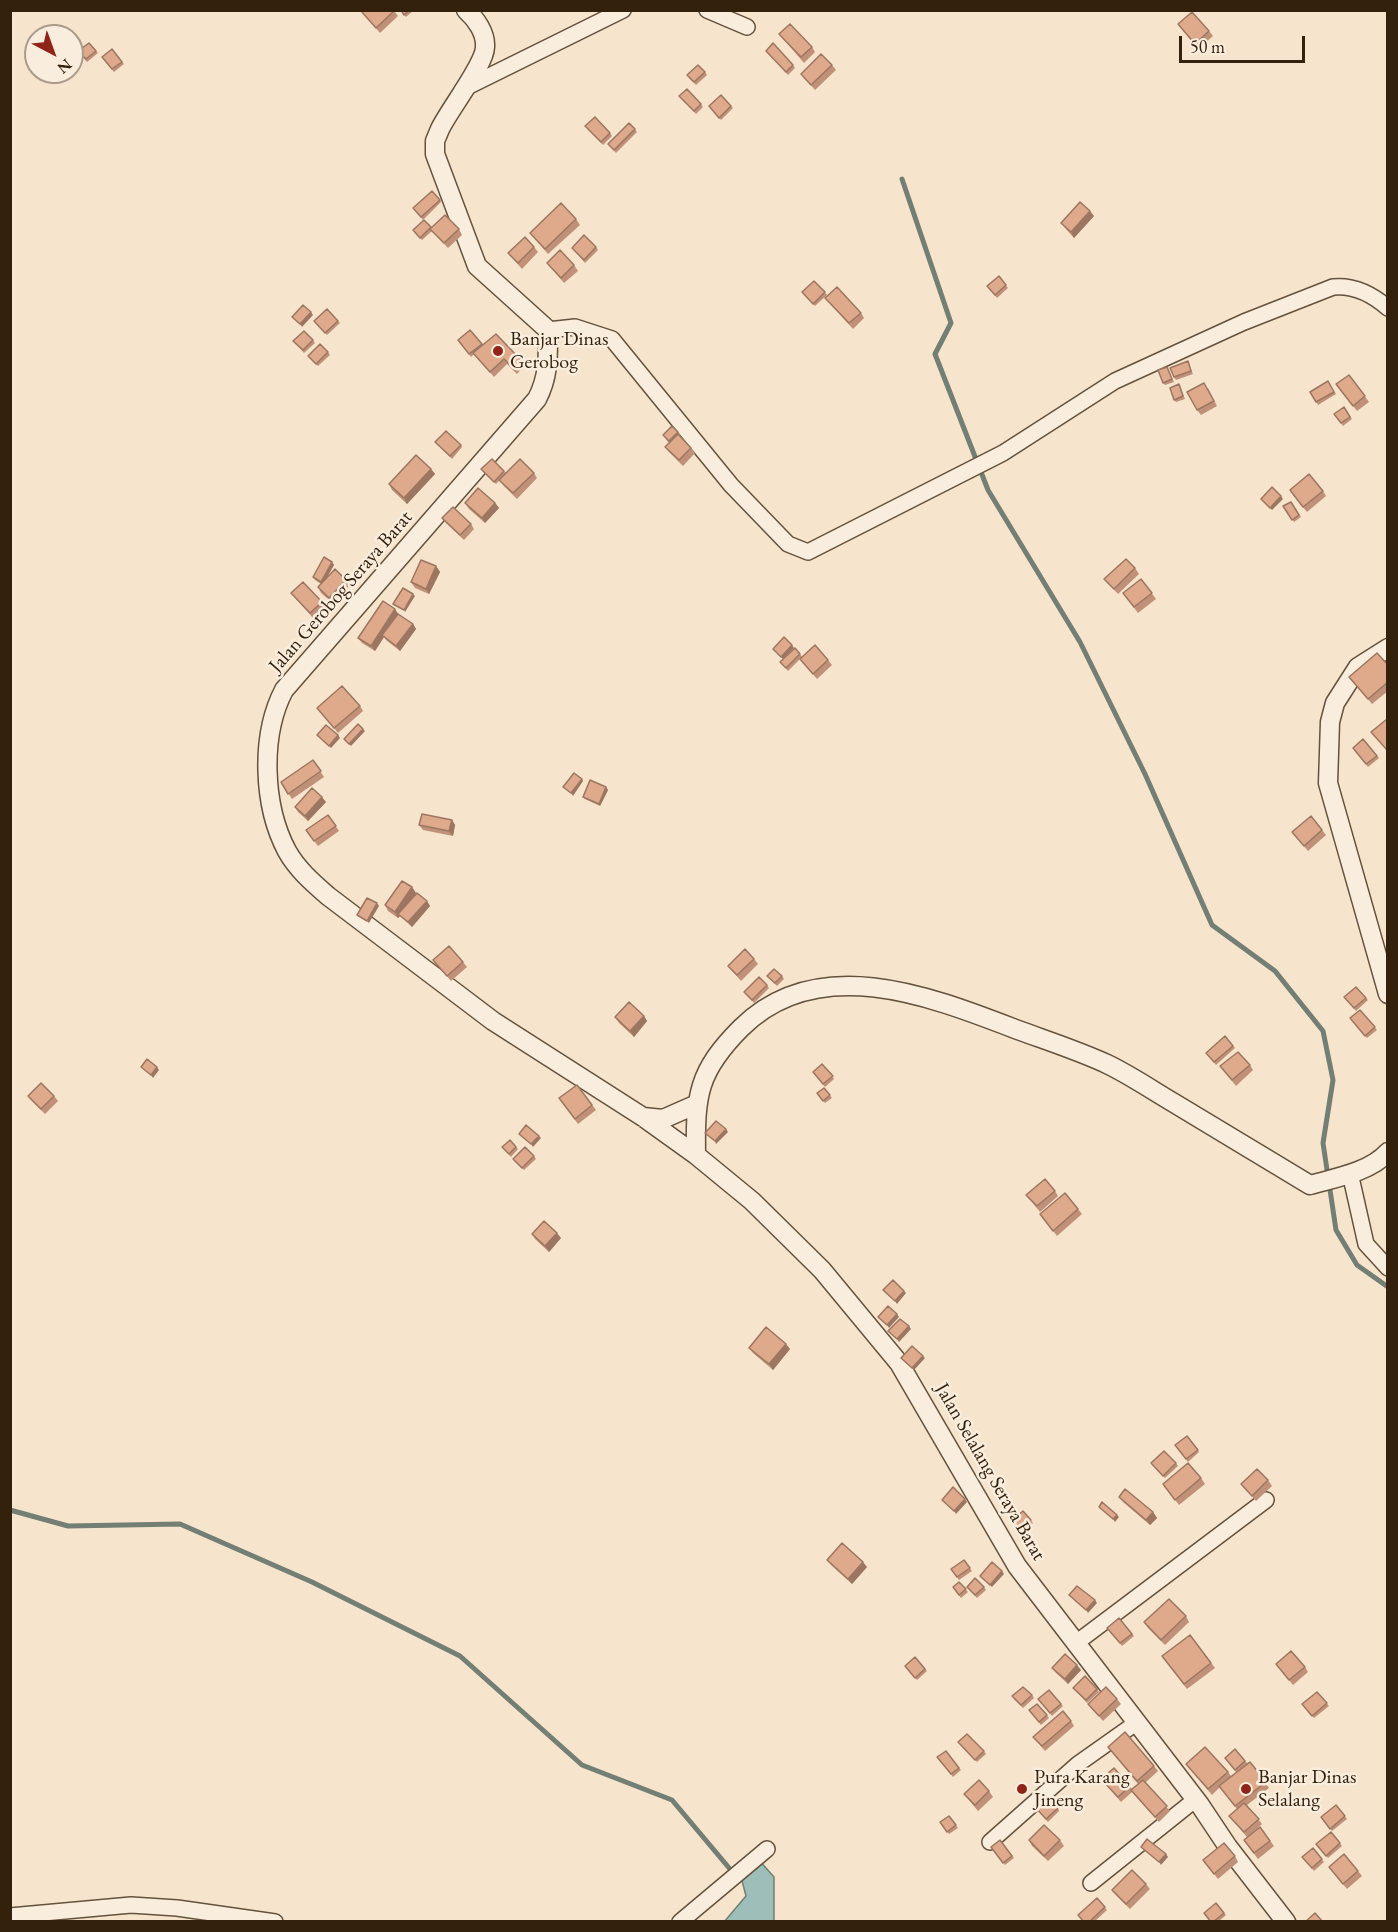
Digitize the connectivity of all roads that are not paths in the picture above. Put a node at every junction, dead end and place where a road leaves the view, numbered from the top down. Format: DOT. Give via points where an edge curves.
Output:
graph roads {
  1 [pos="466,10"];
  2 [pos="623,10"];
  3 [pos="707,10"];
  4 [pos="747,27"];
  5 [pos="463,89"];
  6 [pos="1388,308"];
  7 [pos="548,330"];
  8 [pos="1388,648"];
  9 [pos="1388,994"];
  10 [pos="697,1104"];
  11 [pos="643,1117"];
  12 [pos="1388,1152"];
  13 [pos="696,1155"];
  14 [pos="1347,1174"];
  15 [pos="1388,1268"];
  16 [pos="1266,1500"];
  17 [pos="1076,1643"];
  18 [pos="1136,1723"];
  19 [pos="1196,1799"];
  20 [pos="990,1842"];
  21 [pos="768,1849"];
  22 [pos="1091,1883"];
  23 [pos="10,1916"];
  24 [pos="275,1922"];
  25 [pos="680,1922"];
  26 [pos="1286,1922"];
  1 -- 5 [label="street" via="477,22 485,47 481,63"];
  2 -- 5 [label="street"];
  3 -- 4 [label="street"];
  5 -- 7 [label="street" via="440,129 435,154 477,266"];
  6 -- 7 [label="street" via="1359,290 1333,287 1244,322 1115,381 1003,453 807,552 788,544 731,485 612,339 575,327"];
  7 -- 11 [label="street, Jalan Gerobog Seraya Barat" via="548,366 537,399 284,690 272,728 269,783 287,851 303,874 493,1021"];
  8 -- 9 [label="street" via="1358,667 1335,703 1330,722 1328,783"];
  10 -- 11 [label="street" via="663,1119"];
  10 -- 13 [label="street"];
  10 -- 14 [label="street" via="707,1069 734,1036 767,1008 807,990 845,985 879,987 950,1004 1108,1064 1310,1185"];
  11 -- 13 [label="street, Jalan Selalang Seraya Barat"];
  12 -- 14 [label="street" via="1380,1161"];
  13 -- 17 [label="street, Jalan Selalang Seraya Barat" via="752,1201 822,1270 876,1331 916,1389 1017,1566"];
  14 -- 15 [label="street" via="1366,1244"];
  16 -- 17 [label="street"];
  17 -- 18 [label="street, Jalan Selalang Seraya Barat"];
  18 -- 19 [label="street, Jalan Selalang Seraya Barat"];
  18 -- 20 [label="street" via="1078,1764"];
  19 -- 22 [label="street"];
  19 -- 26 [label="street, Jalan Selalang Seraya Barat"];
  21 -- 25 [label="street"];
  23 -- 24 [label="street" via="131,1905"];
}
